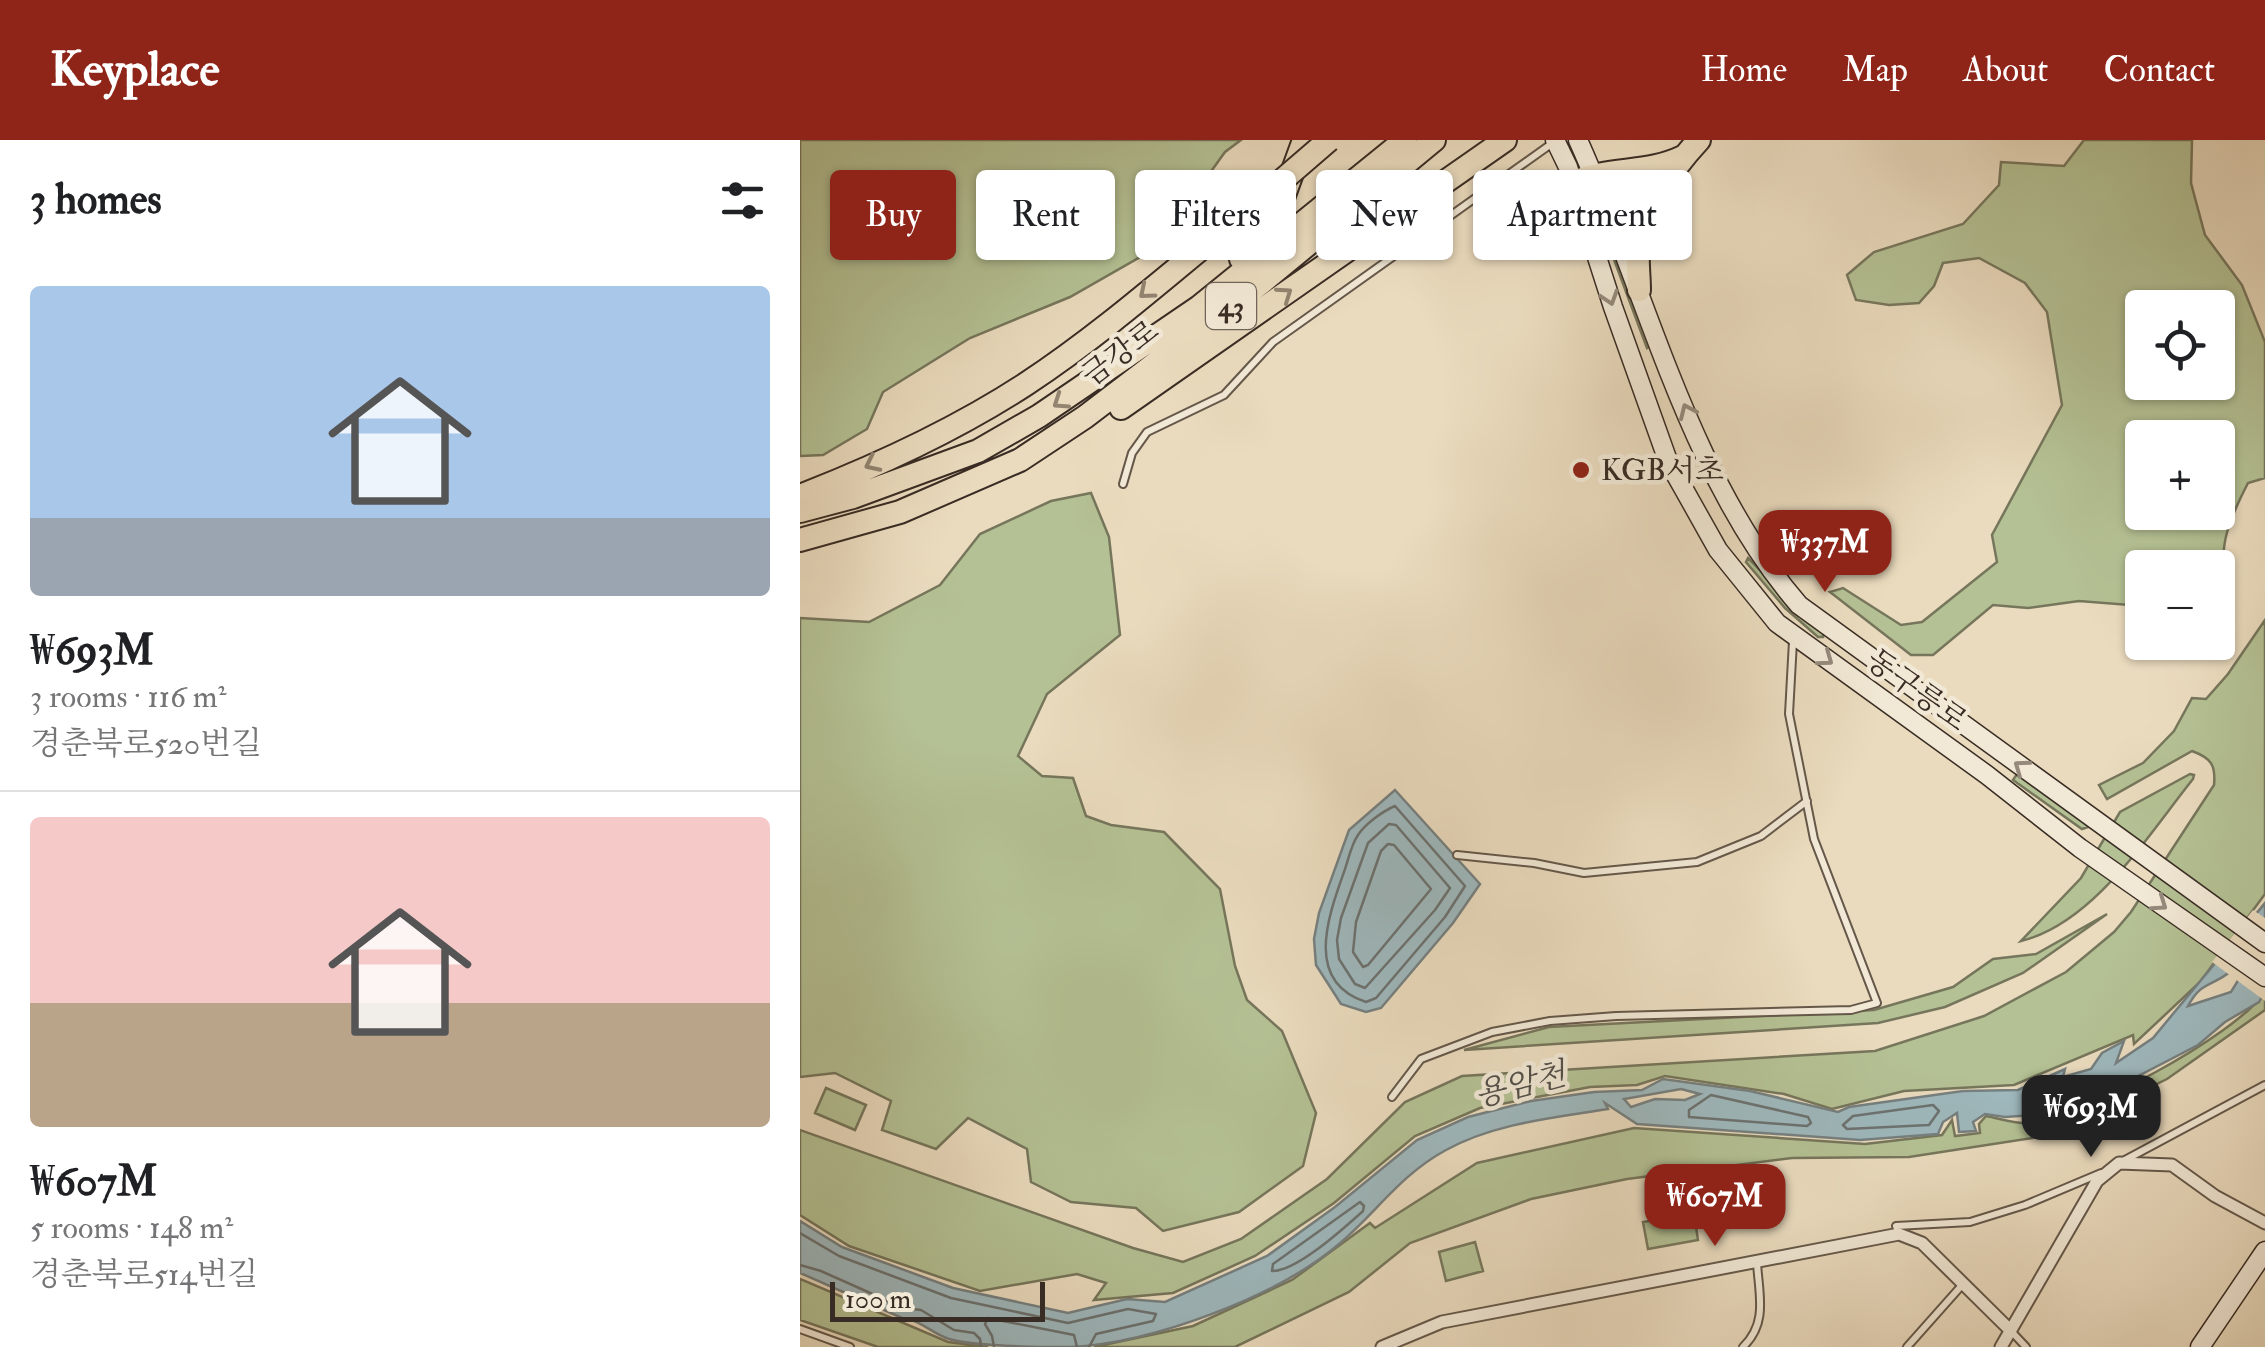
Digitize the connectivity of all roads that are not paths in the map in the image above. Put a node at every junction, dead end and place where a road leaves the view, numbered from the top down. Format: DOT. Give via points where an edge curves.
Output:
graph roads {
  1 [pos="1304,140"];
  2 [pos="1328,140"];
  3 [pos="1405,140"];
  4 [pos="1434,140"];
  5 [pos="1504,140"];
  6 [pos="1555,140"];
  7 [pos="1578,140"];
  8 [pos="1691,148"];
  9 [pos="1578,170"];
  10 [pos="1583,170"];
  11 [pos="1632,170"];
  12 [pos="1602,260"];
  13 [pos="1624,260"];
  14 [pos="1639,290"];
  15 [pos="1198,307"];
  16 [pos="1020,460"];
  17 [pos="1123,484"];
  18 [pos="800,496"];
  19 [pos="800,510"];
  20 [pos="800,540"];
  21 [pos="1793,634"];
  22 [pos="1806,800"];
  23 [pos="1457,854"];
  24 [pos="2265,943"];
  25 [pos="2265,977"];
  26 [pos="2265,1085"];
  27 [pos="1392,1097"];
  28 [pos="2119,1163"];
  29 [pos="2265,1224"];
  30 [pos="1900,1234"];
  31 [pos="2265,1250"];
  32 [pos="1758,1262"];
  33 [pos="1964,1283"];
  34 [pos="800,1328"];
  35 [pos="2010,1331"];
  36 [pos="850,1347"];
  37 [pos="1382,1347"];
  38 [pos="1743,1347"];
  39 [pos="1907,1347"];
  40 [pos="2000,1347"];
  41 [pos="2026,1347"];
  42 [pos="2200,1347"];
  1 -- 15 [label="highway, 43" via="1279,209"];
  2 -- 18 [label="highway, one-way, bridge" via="1024,386"];
  3 -- 15 [label="highway, 금강로"];
  4 -- 16 [label="highway, 금강로 / 43" via="1262,283"];
  16 -- 5 [label="highway, one-way" via="1124,406"];
  6 -- 9 [label="street, 동구릉로"];
  6 -- 17 [label="lane" via="1273,342 1224,394 1147,432"];
  7 -- 10 [label="street, 동구릉로"];
  8 -- 11 [label="highway" via="1668,164"];
  8 -- 14 [label="highway" via="1660,192 1638,247"];
  12 -- 21 [label="street, 동구릉로, one-way" via="1668,461 1718,550"];
  13 -- 14 [label="street, 동구릉로"];
  24 -- 14 [label="street, 동구릉로, one-way" via="1799,605 1745,534 1719,483"];
  15 -- 19 [label="highway, 금강로 / 43, one-way" via="978,451 853,498"];
  16 -- 20 [label="highway, 금강로 / 43" via="900,512"];
  21 -- 22 [label="lane" via="1790,714"];
  21 -- 25 [label="street, 동구릉로, one-way"];
  22 -- 23 [label="lane" via="1761,836 1697,862 1584,873"];
  22 -- 27 [label="lane" via="1814,839 1877,1004 1790,1014 1616,1016 1492,1032 1421,1059"];
  26 -- 28 [label="lane"];
  28 -- 29 [label="street" via="2172,1165"];
  28 -- 30 [label="lane" via="2025,1205 1970,1222 1896,1226"];
  28 -- 35 [label="street" via="2097,1181"];
  30 -- 32 [label="street"];
  30 -- 33 [label="street" via="1922,1243"];
  31 -- 42 [label="street"];
  32 -- 37 [label="street" via="1442,1322"];
  32 -- 38 [label="lane" via="1760,1320"];
  33 -- 35 [label="street"];
  33 -- 39 [label="lane"];
  34 -- 36 [label="lane"];
  35 -- 40 [label="street"];
  35 -- 41 [label="lane"];
}
